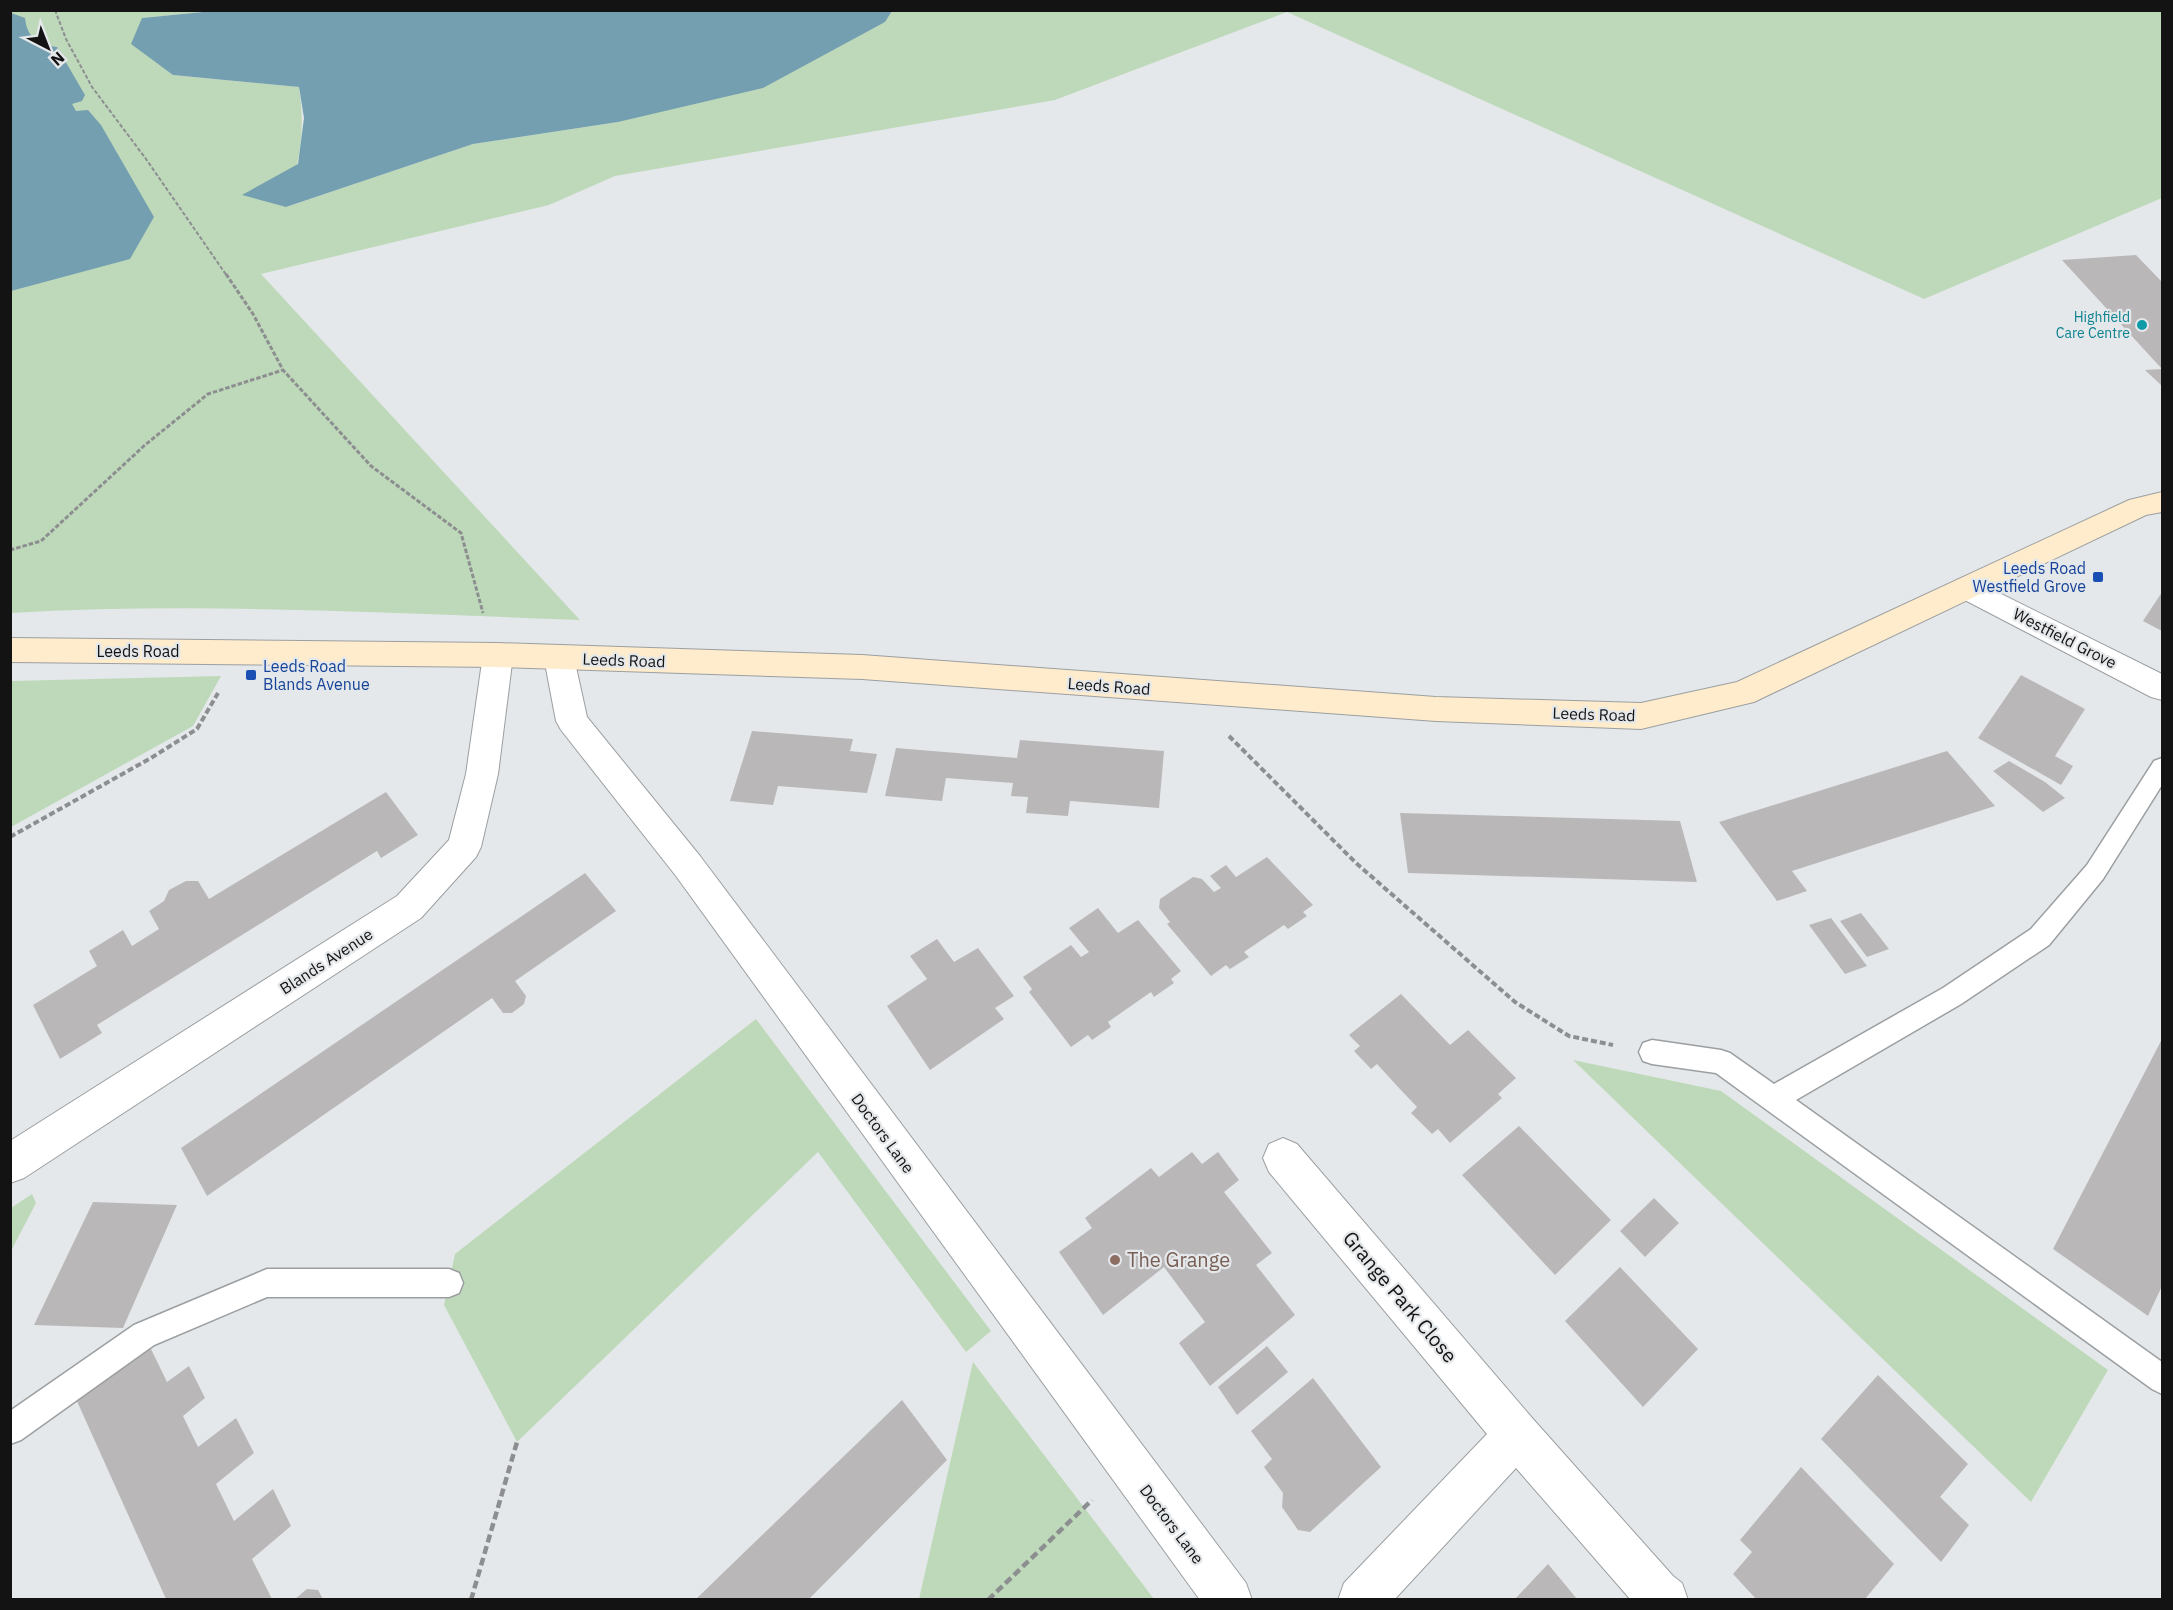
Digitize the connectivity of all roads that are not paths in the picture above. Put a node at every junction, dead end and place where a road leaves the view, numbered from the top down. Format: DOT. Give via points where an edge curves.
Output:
graph roads {
  1 [pos="2163,501"];
  2 [pos="1967,588"];
  3 [pos="10,650"];
  4 [pos="498,655"];
  5 [pos="559,658"];
  6 [pos="2163,688"];
  7 [pos="2163,767"];
  8 [pos="1652,1052"];
  9 [pos="1773,1099"];
  10 [pos="1283,1158"];
  11 [pos="10,1164"];
  12 [pos="449,1282"];
  13 [pos="2163,1379"];
  14 [pos="10,1429"];
  15 [pos="1517,1435"];
  16 [pos="1229,1599"];
  17 [pos="1361,1599"];
  18 [pos="1665,1599"];
  1 -- 2 [label="street, Leeds Road" via="2139,507"];
  2 -- 5 [label="street, Leeds Road" via="1743,693 1641,716 1436,709 862,668"];
  2 -- 6 [label="street, Westfield Grove"];
  3 -- 4 [label="street, Leeds Road"];
  4 -- 5 [label="street, Leeds Road"];
  4 -- 11 [label="street, Blands Avenue" via="482,774 464,847 409,907"];
  5 -- 16 [label="street, Doctors Lane" via="572,721 688,866"];
  7 -- 9 [label="lane" via="2095,872 2040,937 1952,996"];
  8 -- 9 [label="lane" via="1721,1062"];
  9 -- 13 [label="lane"];
  10 -- 15 [label="street, Grange Park Close"];
  12 -- 14 [label="lane" via="267,1283 144,1335"];
  15 -- 17 [label="street"];
  15 -- 18 [label="street, Grange Park Close"];
}
